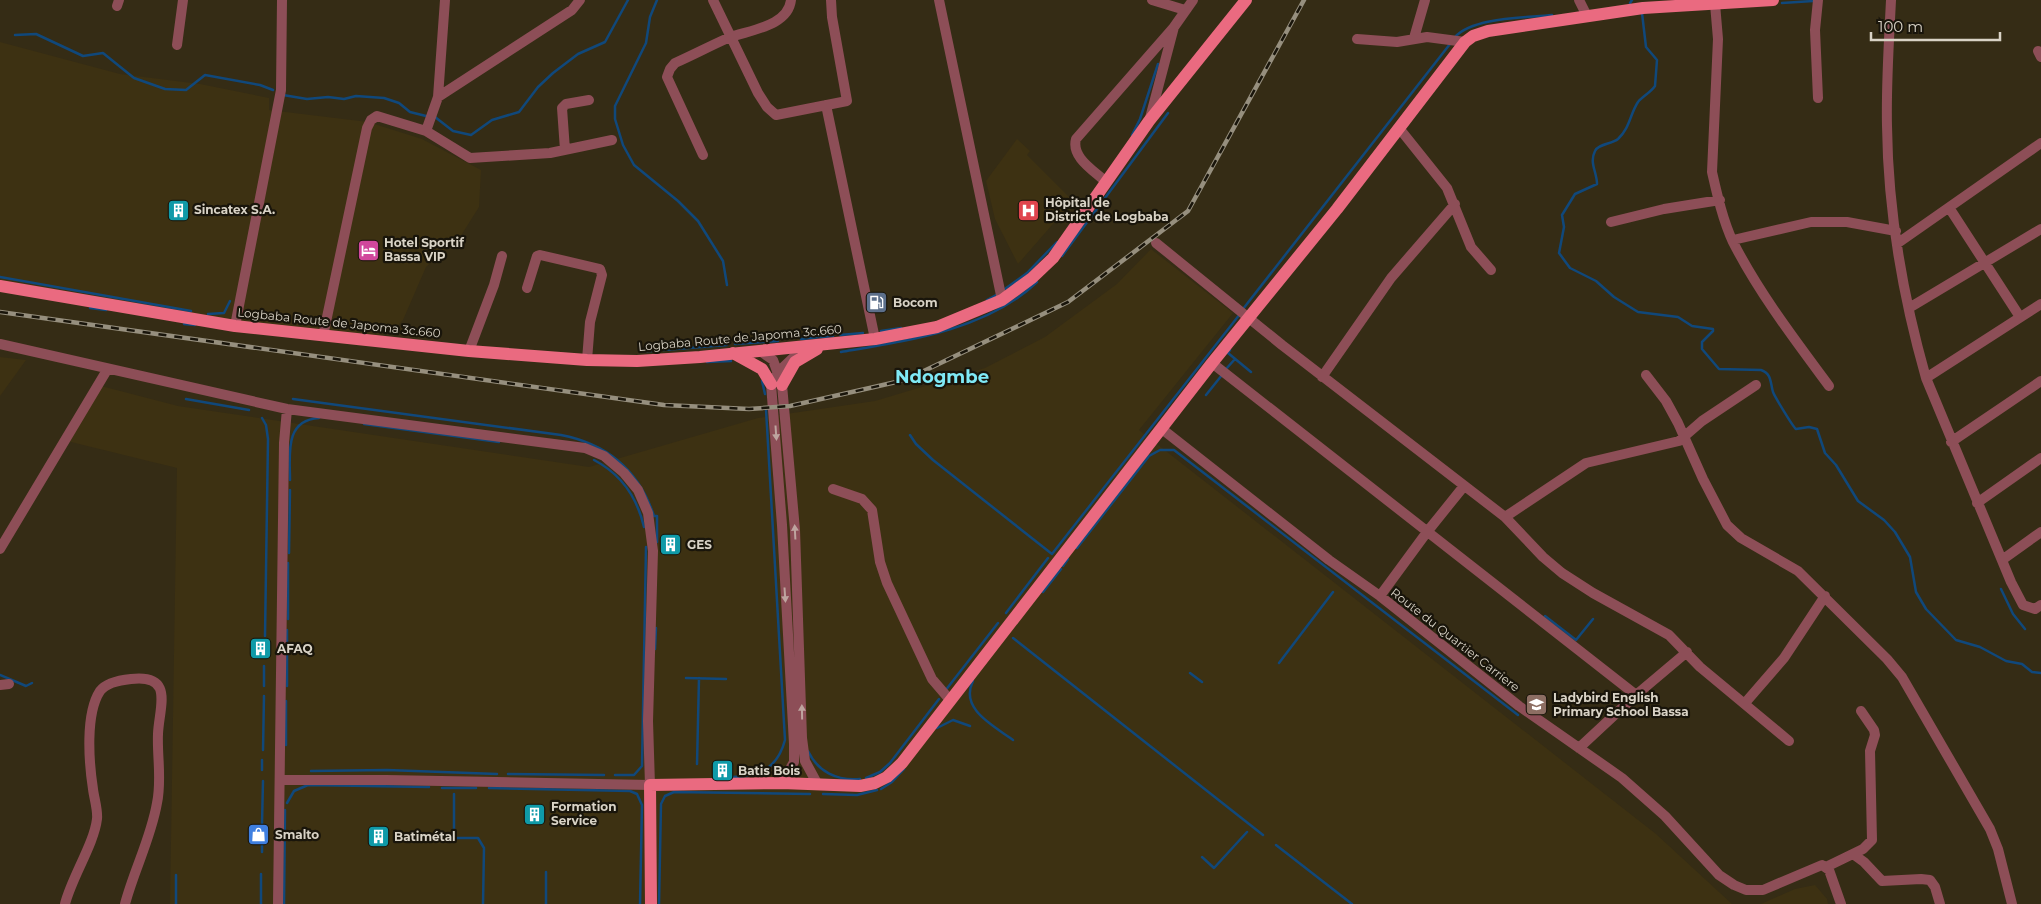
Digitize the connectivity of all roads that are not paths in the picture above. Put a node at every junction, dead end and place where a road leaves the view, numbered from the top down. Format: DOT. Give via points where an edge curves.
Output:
graph roads {
  1 [pos="183,0"];
  2 [pos="282,0"];
  3 [pos="445,0"];
  4 [pos="580,0"];
  5 [pos="713,0"];
  6 [pos="791,0"];
  7 [pos="831,0"];
  8 [pos="939,0"];
  9 [pos="1152,0"];
  10 [pos="1246,0"];
  11 [pos="1425,0"];
  12 [pos="1579,0"];
  13 [pos="1765,0"];
  14 [pos="1773,0"];
  15 [pos="1818,0"];
  16 [pos="1891,0"];
  17 [pos="1191,2"];
  18 [pos="1642,4"];
  19 [pos="1715,4"];
  20 [pos="1587,16"];
  21 [pos="1174,28"];
  22 [pos="730,38"];
  23 [pos="1357,38"];
  24 [pos="1414,38"];
  25 [pos="1466,42"];
  26 [pos="177,45"];
  27 [pos="438,98"];
  28 [pos="1818,98"];
  29 [pos="589,100"];
  30 [pos="826,105"];
  31 [pos="1149,121"];
  32 [pos="1398,128"];
  33 [pos="426,131"];
  34 [pos="612,140"];
  35 [pos="2041,143"];
  36 [pos="565,150"];
  37 [pos="703,155"];
  38 [pos="1106,181"];
  39 [pos="1720,200"];
  40 [pos="1456,204"];
  41 [pos="1950,209"];
  42 [pos="1611,222"];
  43 [pos="2041,230"];
  44 [pos="1896,231"];
  45 [pos="1732,240"];
  46 [pos="1156,243"];
  47 [pos="1898,243"];
  48 [pos="502,256"];
  49 [pos="1984,265"];
  50 [pos="1491,270"];
  51 [pos="0,286"];
  52 [pos="527,288"];
  53 [pos="1002,300"];
  54 [pos="2041,304"];
  55 [pos="1910,308"];
  56 [pos="1248,317"];
  57 [pos="2020,317"];
  58 [pos="235,326"];
  59 [pos="323,336"];
  60 [pos="875,339"];
  61 [pos="0,344"];
  62 [pos="826,344"];
  63 [pos="805,347"];
  64 [pos="760,350"];
  65 [pos="470,351"];
  66 [pos="733,353"];
  67 [pos="587,360"];
  68 [pos="1212,363"];
  69 [pos="107,370"];
  70 [pos="778,372"];
  71 [pos="1646,375"];
  72 [pos="1322,377"];
  73 [pos="1926,378"];
  74 [pos="2041,381"];
  75 [pos="776,385"];
  76 [pos="1756,385"];
  77 [pos="1829,386"];
  78 [pos="287,409"];
  79 [pos="1162,429"];
  80 [pos="1684,438"];
  81 [pos="1951,442"];
  82 [pos="2041,458"];
  83 [pos="1464,486"];
  84 [pos="833,489"];
  85 [pos="1977,503"];
  86 [pos="1505,517"];
  87 [pos="1427,532"];
  88 [pos="2041,532"];
  89 [pos="0,549"];
  90 [pos="2002,560"];
  91 [pos="1380,596"];
  92 [pos="1826,596"];
  93 [pos="2041,605"];
  94 [pos="1687,652"];
  95 [pos="1636,695"];
  96 [pos="950,700"];
  97 [pos="1744,702"];
  98 [pos="1861,711"];
  99 [pos="1789,741"];
  100 [pos="1579,748"];
  101 [pos="280,780"];
  102 [pos="782,783"];
  103 [pos="650,785"];
  104 [pos="818,785"];
  105 [pos="1853,854"];
  106 [pos="1826,867"];
  107 [pos="65,904"];
  108 [pos="125,904"];
  109 [pos="278,904"];
  110 [pos="651,904"];
  111 [pos="1840,904"];
  112 [pos="1940,904"];
  113 [pos="2012,904"];
  1 -- 26 [label="street"];
  2 -- 58 [label="street" via="281,90"];
  3 -- 27 [label="street"];
  4 -- 27 [label="street" via="572,10"];
  5 -- 22 [label="street"];
  6 -- 22 [label="street" via="784,15 769,25"];
  7 -- 30 [label="street" via="847,101"];
  8 -- 53 [label="street"];
  9 -- 17 [label="street"];
  10 -- 31 [label="main road, Logbaba Route de Japoma 3c.660"];
  11 -- 24 [label="street"];
  12 -- 20 [label="street"];
  13 -- 14 [label="main road"];
  13 -- 19 [label="main road"];
  15 -- 28 [label="street" via="1815,30"];
  16 -- 44 [label="street" via="1886,124"];
  17 -- 21 [label="street"];
  18 -- 19 [label="main road"];
  18 -- 20 [label="main road"];
  19 -- 39 [label="street" via="1718,39 1712,172"];
  20 -- 25 [label="main road" via="1488,31"];
  21 -- 31 [label="street"];
  21 -- 38 [label="street" via="1076,139 1076,154"];
  22 -- 30 [label="street" via="758,94 776,115"];
  22 -- 37 [label="street" via="675,64 667,77"];
  23 -- 24 [label="street" via="1391,42"];
  24 -- 25 [label="street"];
  25 -- 32 [label="main road"];
  27 -- 33 [label="street"];
  29 -- 36 [label="street" via="566,104 562,108"];
  30 -- 60 [label="street"];
  31 -- 38 [label="main road, Logbaba Route de Japoma 3c.660"];
  32 -- 40 [label="street" via="1448,188"];
  32 -- 56 [label="main road" via="1337,209"];
  33 -- 36 [label="street" via="470,158"];
  33 -- 59 [label="street" via="381,116 371,120"];
  34 -- 36 [label="street"];
  35 -- 41 [label="street"];
  38 -- 53 [label="main road, Logbaba Route de Japoma 3c.660" via="1053,258"];
  39 -- 42 [label="street"];
  39 -- 45 [label="street"];
  40 -- 50 [label="street" via="1471,247"];
  40 -- 72 [label="street" via="1391,278"];
  41 -- 47 [label="street"];
  41 -- 49 [label="street"];
  43 -- 49 [label="street"];
  44 -- 45 [label="street" via="1847,222 1811,222"];
  44 -- 47 [label="street"];
  45 -- 77 [label="street"];
  46 -- 56 [label="street"];
  47 -- 55 [label="street"];
  48 -- 65 [label="street"];
  49 -- 55 [label="street"];
  49 -- 57 [label="street"];
  51 -- 58 [label="main road, Logbaba Route de Japoma 3c.660"];
  52 -- 67 [label="street" via="540,255 600,268 602,275 590,322"];
  53 -- 60 [label="main road, Logbaba Route de Japoma 3c.660" via="937,327"];
  54 -- 57 [label="street"];
  55 -- 73 [label="street"];
  56 -- 68 [label="main road"];
  56 -- 72 [label="street"];
  57 -- 73 [label="street"];
  58 -- 59 [label="main road, Logbaba Route de Japoma 3c.660"];
  59 -- 65 [label="main road, Logbaba Route de Japoma 3c.660"];
  60 -- 62 [label="main road, Logbaba Route de Japoma 3c.660"];
  61 -- 69 [label="street"];
  62 -- 63 [label="main road, Logbaba Route de Japoma 3c.660"];
  62 -- 75 [label="main road" via="795,362"];
  63 -- 64 [label="main road, Logbaba Route de Japoma 3c.660"];
  63 -- 70 [label="street"];
  64 -- 66 [label="main road, Logbaba Route de Japoma 3c.660"];
  64 -- 70 [label="street" via="770,357"];
  65 -- 67 [label="main road, Logbaba Route de Japoma 3c.660"];
  66 -- 67 [label="main road, Logbaba Route de Japoma 3c.660" via="637,361"];
  66 -- 75 [label="main road" via="762,370"];
  68 -- 79 [label="main road"];
  68 -- 87 [label="street"];
  69 -- 78 [label="street"];
  69 -- 89 [label="street"];
  70 -- 75 [label="street"];
  71 -- 80 [label="street" via="1666,401"];
  72 -- 83 [label="street"];
  73 -- 81 [label="street"];
  74 -- 81 [label="street"];
  75 -- 102 [label="street, one-way" via="794,744 794,762"];
  104 -- 75 [label="street, one-way" via="805,761 803,744 795,530"];
  76 -- 80 [label="street" via="1702,420"];
  78 -- 101 [label="street"];
  78 -- 103 [label="street" via="584,448 604,456 624,473 638,490 648,513 652,535 652,655 648,721"];
  79 -- 91 [label="street, Route du Quartier Carriere"];
  79 -- 96 [label="main road"];
  80 -- 86 [label="street" via="1674,444 1586,463"];
  80 -- 92 [label="street" via="1727,525 1741,538 1798,571"];
  81 -- 85 [label="street"];
  82 -- 85 [label="street"];
  83 -- 86 [label="street"];
  83 -- 87 [label="street"];
  84 -- 96 [label="street" via="862,499 872,510 880,562 887,583 932,679"];
  85 -- 90 [label="street"];
  86 -- 94 [label="street" via="1562,573 1669,635"];
  87 -- 91 [label="street"];
  87 -- 95 [label="street"];
  88 -- 90 [label="street"];
  90 -- 93 [label="street" via="2023,605 2035,609"];
  91 -- 100 [label="street, Route du Quartier Carriere" via="1519,706"];
  92 -- 97 [label="street" via="1802,635"];
  92 -- 113 [label="street" via="1902,677 1990,830"];
  94 -- 95 [label="street"];
  94 -- 97 [label="street" via="1700,667"];
  95 -- 100 [label="street"];
  96 -- 104 [label="main road" via="902,764 887,777 860,786"];
  97 -- 99 [label="street"];
  98 -- 105 [label="street, Route du Quartier Carriere" via="1875,736 1870,751 1872,840 1870,845"];
  100 -- 106 [label="street, Route du Quartier Carriere" via="1622,778 1665,816 1734,885 1746,890 1763,890 1819,865"];
  101 -- 103 [label="street"];
  101 -- 109 [label="street"];
  102 -- 103 [label="main road"];
  102 -- 104 [label="main road"];
  103 -- 110 [label="main road"];
  105 -- 106 [label="street, Route du Quartier Carriere"];
  105 -- 112 [label="street" via="1882,881 1930,880"];
  106 -- 111 [label="street" via="1834,881"];
  107 -- 108 [label="street" via="98,817 90,753 97,698 101,690 113,683 139,678 156,683 163,698 158,736 159,787 158,803"];
}
